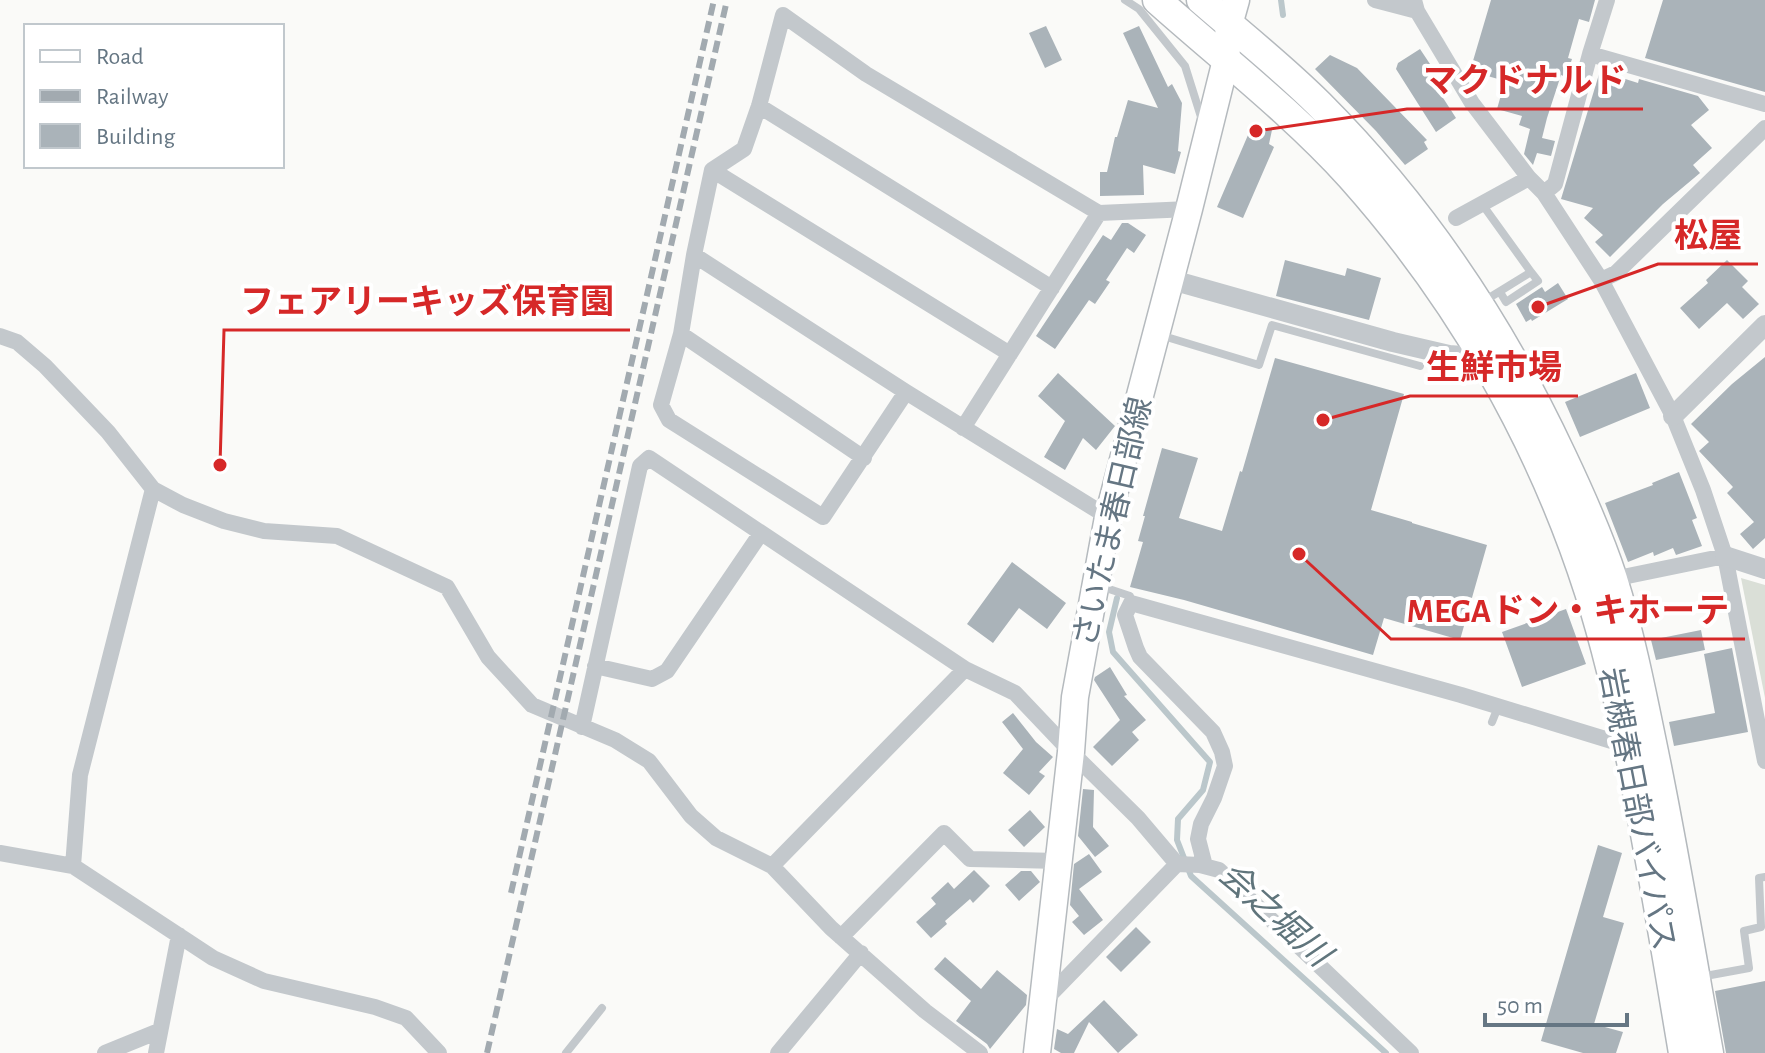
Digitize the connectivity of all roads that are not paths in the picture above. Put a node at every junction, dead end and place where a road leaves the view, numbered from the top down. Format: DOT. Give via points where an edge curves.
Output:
graph roads {
  1 [pos="1125,0"];
  2 [pos="1157,0"];
  3 [pos="1201,0"];
  4 [pos="1375,0"];
  5 [pos="1607,0"];
  6 [pos="1415,6"];
  7 [pos="785,8"];
  8 [pos="1233,12"];
  9 [pos="1590,54"];
  10 [pos="1226,60"];
  11 [pos="1765,104"];
  12 [pos="759,106"];
  13 [pos="1765,128"];
  14 [pos="1207,136"];
  15 [pos="712,170"];
  16 [pos="1529,178"];
  17 [pos="1544,193"];
  18 [pos="1481,204"];
  19 [pos="1189,209"];
  20 [pos="1099,213"];
  21 [pos="1456,218"];
  22 [pos="694,255"];
  23 [pos="1172,280"];
  24 [pos="1601,280"];
  25 [pos="1052,288"];
  26 [pos="1490,298"];
  27 [pos="1765,325"];
  28 [pos="681,334"];
  29 [pos="0,336"];
  30 [pos="1170,337"];
  31 [pos="1480,350"];
  32 [pos="1392,351"];
  33 [pos="1010,354"];
  34 [pos="1420,366"];
  35 [pos="906,392"];
  36 [pos="1673,416"];
  37 [pos="963,428"];
  38 [pos="864,458"];
  39 [pos="153,489"];
  40 [pos="1108,517"];
  41 [pos="761,533"];
  42 [pos="1725,556"];
  43 [pos="1765,569"];
  44 [pos="1613,579"];
  45 [pos="1095,584"];
  46 [pos="1131,603"];
  47 [pos="595,666"];
  48 [pos="965,669"];
  49 [pos="582,727"];
  50 [pos="1628,746"];
  51 [pos="1071,752"];
  52 [pos="1765,761"];
  53 [pos="0,853"];
  54 [pos="1059,861"];
  55 [pos="1189,865"];
  56 [pos="73,866"];
  57 [pos="772,866"];
  58 [pos="1765,877"];
  59 [pos="179,935"];
  60 [pos="841,937"];
  61 [pos="861,953"];
  62 [pos="1696,978"];
  63 [pos="1042,1002"];
  64 [pos="602,1008"];
  65 [pos="159,1031"];
  66 [pos="105,1053"];
  67 [pos="156,1053"];
  68 [pos="439,1053"];
  69 [pos="566,1053"];
  70 [pos="778,1053"];
  71 [pos="980,1053"];
  72 [pos="1037,1053"];
  73 [pos="1411,1053"];
  74 [pos="1683,1053"];
  75 [pos="1709,1053"];
  1 -- 14 [label="lane" via="1139,9 1185,66"];
  2 -- 10 [label="highway, 岩槻春日部バイパス"];
  3 -- 8 [label="highway, 岩槻春日部バイパス"];
  4 -- 6 [label="street"];
  5 -- 9 [label="street"];
  6 -- 16 [label="street" via="1472,103"];
  7 -- 12 [label="street"];
  7 -- 20 [label="street" via="866,74"];
  8 -- 10 [label="main road, さいたま春日部線"];
  8 -- 26 [label="highway, 岩槻春日部バイパス" via="1372,161 1459,272"];
  9 -- 11 [label="street"];
  9 -- 17 [label="street" via="1555,184"];
  10 -- 14 [label="main road, さいたま春日部線"];
  10 -- 31 [label="highway, 岩槻春日部バイパス" via="1302,125 1352,178"];
  12 -- 15 [label="street" via="744,149"];
  12 -- 25 [label="street"];
  13 -- 24 [label="street" via="1616,273"];
  14 -- 19 [label="main road, さいたま春日部線"];
  15 -- 22 [label="street"];
  15 -- 33 [label="street"];
  16 -- 17 [label="street"];
  16 -- 18 [label="street"];
  17 -- 24 [label="street"];
  18 -- 21 [label="street"];
  18 -- 26 [label="lane" via="1531,272"];
  19 -- 20 [label="street"];
  19 -- 23 [label="main road, さいたま春日部線"];
  20 -- 25 [label="street"];
  22 -- 28 [label="street"];
  22 -- 35 [label="street"];
  23 -- 30 [label="main road, さいたま春日部線"];
  23 -- 32 [label="street"];
  24 -- 36 [label="street"];
  25 -- 33 [label="street"];
  26 -- 44 [label="highway, 岩槻春日部バイパス" via="1506,346 1591,517"];
  27 -- 36 [label="street"];
  28 -- 38 [label="street"];
  28 -- 38 [label="street" via="661,405 669,420 823,517"];
  29 -- 39 [label="street" via="17,342 45,366"];
  30 -- 32 [label="lane" via="1259,365 1272,325"];
  30 -- 40 [label="main road, さいたま春日部線"];
  31 -- 32 [label="street" via="1462,356"];
  31 -- 50 [label="highway, 岩槻春日部バイパス" via="1523,429 1566,528 1611,668"];
  32 -- 34 [label="lane"];
  33 -- 37 [label="street"];
  35 -- 37 [label="street"];
  35 -- 38 [label="street"];
  36 -- 42 [label="street"];
  37 -- 40 [label="street"];
  39 -- 49 [label="street" via="183,505 264,531 337,536 447,587 488,657 532,705"];
  39 -- 56 [label="street" via="80,775"];
  40 -- 45 [label="main road, さいたま春日部線"];
  41 -- 47 [label="street" via="667,671 652,679"];
  41 -- 47 [label="street" via="649,458 640,466"];
  41 -- 48 [label="street"];
  42 -- 43 [label="street"];
  42 -- 44 [label="street"];
  42 -- 52 [label="street"];
  44 -- 62 [label="highway, 岩槻春日部バイパス" via="1638,676"];
  45 -- 46 [label="lane" via="1130,596"];
  45 -- 51 [label="main road, さいたま春日部線"];
  46 -- 50 [label="street" via="1464,689 1495,714"];
  46 -- 55 [label="street" via="1125,615 1140,657 1213,732 1222,752 1225,766"];
  47 -- 49 [label="street"];
  48 -- 51 [label="street" via="1015,693"];
  48 -- 57 [label="street"];
  49 -- 57 [label="street" via="649,761 691,816 716,838"];
  50 -- 74 [label="highway, 岩槻春日部バイパス"];
  51 -- 54 [label="main road, さいたま春日部線"];
  51 -- 55 [label="street"];
  53 -- 56 [label="street"];
  54 -- 60 [label="street" via="970,859 944,833"];
  54 -- 63 [label="main road, さいたま春日部線"];
  55 -- 63 [label="street"];
  55 -- 73 [label="street" via="1219,870"];
  56 -- 59 [label="street"];
  57 -- 60 [label="street"];
  58 -- 62 [label="lane" via="1759,878 1761,927 1744,931 1749,968"];
  59 -- 65 [label="street"];
  59 -- 68 [label="street" via="213,958 264,981 406,1018"];
  60 -- 61 [label="street"];
  61 -- 70 [label="street"];
  61 -- 71 [label="street"];
  62 -- 75 [label="highway, 岩槻春日部バイパス"];
  63 -- 72 [label="main road, さいたま春日部線"];
  64 -- 69 [label="lane"];
  65 -- 66 [label="street"];
  65 -- 67 [label="street"];
}
